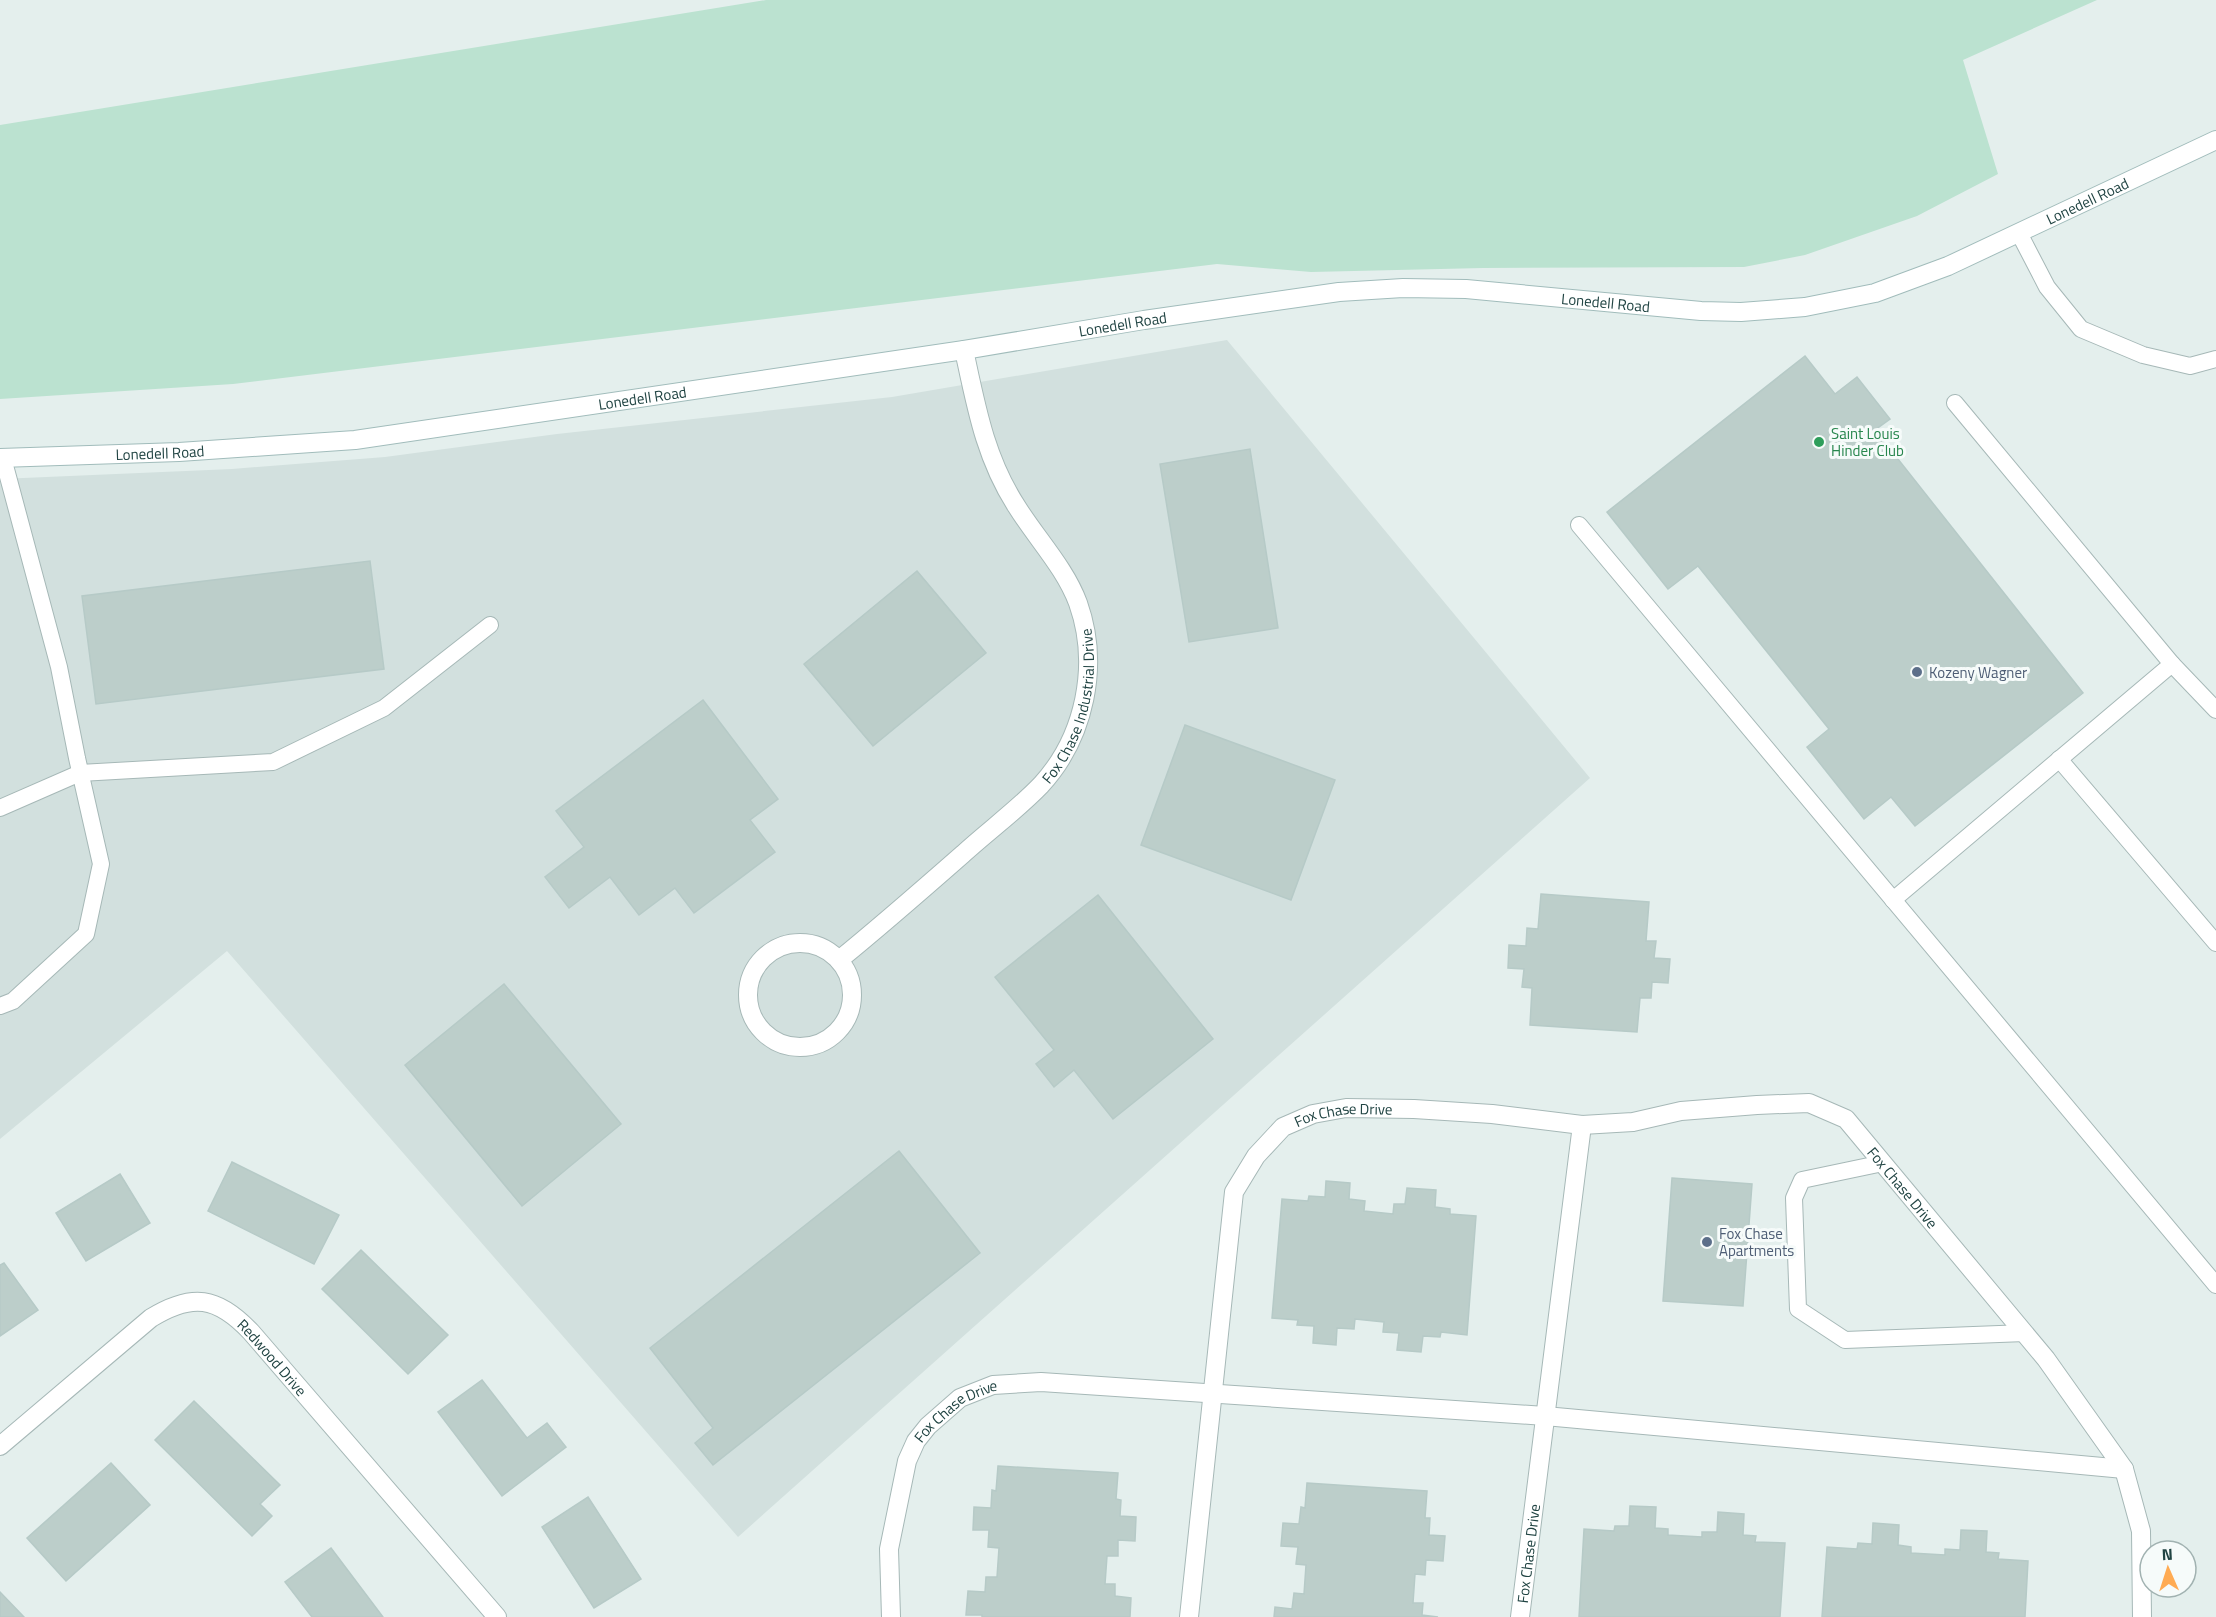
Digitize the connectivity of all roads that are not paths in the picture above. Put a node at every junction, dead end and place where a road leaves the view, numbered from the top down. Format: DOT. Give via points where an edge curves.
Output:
graph roads {
  1 [pos="2216,140"];
  2 [pos="2019,233"];
  3 [pos="964,350"];
  4 [pos="2216,359"];
  5 [pos="1955,403"];
  6 [pos="2,458"];
  7 [pos="1579,525"];
  8 [pos="490,625"];
  9 [pos="2172,664"];
  10 [pos="2216,710"];
  11 [pos="2059,759"];
  12 [pos="80,773"];
  13 [pos="0,808"];
  14 [pos="1893,900"];
  15 [pos="2216,943"];
  16 [pos="839,960"];
  17 [pos="0,1006"];
  18 [pos="1582,1125"];
  19 [pos="1883,1163"];
  20 [pos="2216,1285"];
  21 [pos="2025,1333"];
  22 [pos="1213,1394"];
  23 [pos="1545,1416"];
  24 [pos="0,1446"];
  25 [pos="2124,1469"];
  26 [pos="496,1617"];
  27 [pos="891,1617"];
  28 [pos="1189,1617"];
  29 [pos="1520,1617"];
  30 [pos="2142,1617"];
  1 -- 2 [label="street, Lonedell Road"];
  2 -- 3 [label="street, Lonedell Road" via="1875,293 1805,308 1701,311 1466,289 1382,289 1281,300"];
  2 -- 4 [label="lane" via="2047,287 2081,329 2143,355 2190,366"];
  3 -- 6 [label="street, Lonedell Road" via="355,440"];
  3 -- 16 [label="street, Fox Chase Industrial Drive" via="981,427 995,465 1077,602 1087,639 1088,678 1080,716 1065,752 1041,784"];
  5 -- 9 [label="lane"];
  6 -- 12 [label="lane" via="59,667"];
  7 -- 14 [label="lane"];
  8 -- 12 [label="lane" via="384,708 273,762"];
  9 -- 10 [label="lane"];
  9 -- 11 [label="lane"];
  11 -- 14 [label="lane"];
  11 -- 15 [label="lane"];
  12 -- 13 [label="lane"];
  12 -- 17 [label="lane" via="101,864 86,934 13,1001"];
  14 -- 20 [label="lane"];
  16 -- 16 [label="street" via="849,976 853,995 849,1014 838,1030 823,1042 804,1047 785,1045 768,1037 755,1022 748,1004 748,985 756,967 769,953 786,945 805,943 824,949"];
  18 -- 19 [label="street, Fox Chase Drive" via="1633,1122 1681,1111 1809,1103 1846,1119"];
  18 -- 22 [label="street, Fox Chase Drive" via="1492,1114 1346,1108 1313,1114 1283,1128 1256,1156 1234,1192"];
  18 -- 23 [label="street, Fox Chase Drive"];
  19 -- 21 [label="street, Fox Chase Drive"];
  19 -- 21 [label="lane" via="1802,1180 1794,1198 1798,1309 1845,1340"];
  21 -- 25 [label="street, Fox Chase Drive"];
  22 -- 23 [label="street, Fox Chase Drive"];
  22 -- 27 [label="street, Fox Chase Drive" via="1041,1382 993,1385 960,1398 922,1433 907,1461 889,1549"];
  22 -- 28 [label="street, Fox Chase Drive"];
  23 -- 25 [label="street, Fox Chase Drive"];
  23 -- 29 [label="street, Fox Chase Drive"];
  24 -- 26 [label="street, Redwood Drive" via="151,1318 184,1302 212,1304 239,1319 251,1332"];
  25 -- 30 [label="street, Fox Chase Drive" via="2141,1531"];
}
